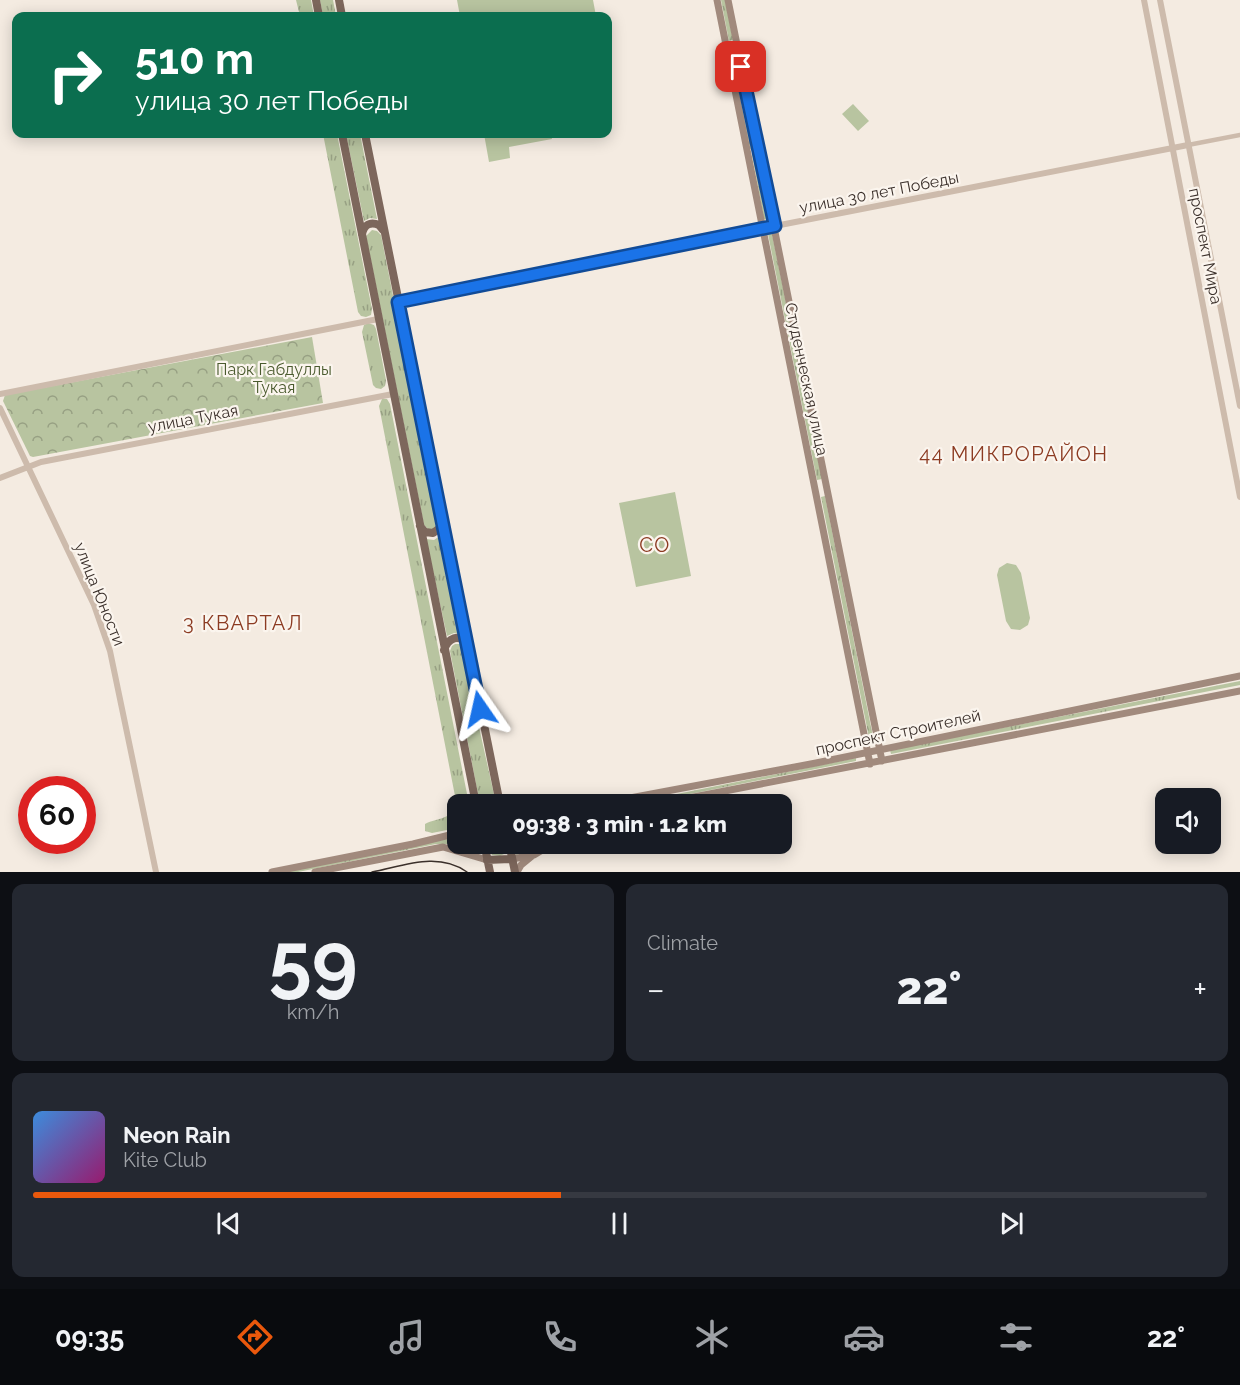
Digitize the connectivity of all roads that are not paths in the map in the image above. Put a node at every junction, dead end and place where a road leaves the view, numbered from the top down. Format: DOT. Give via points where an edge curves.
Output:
graph roads {
  1 [pos="717,0"];
  2 [pos="728,0"];
  3 [pos="1144,0"];
  4 [pos="1160,0"];
  5 [pos="737,47"];
  6 [pos="727,49"];
  7 [pos="1240,135"];
  8 [pos="343,138"];
  9 [pos="366,138"];
  10 [pos="1188,145"];
  11 [pos="757,146"];
  12 [pos="1173,148"];
  13 [pos="747,149"];
  14 [pos="775,226"];
  15 [pos="763,228"];
  16 [pos="384,231"];
  17 [pos="362,236"];
  18 [pos="398,302"];
  19 [pos="378,319"];
  20 [pos="393,393"];
  21 [pos="0,394"];
  22 [pos="1240,406"];
  23 [pos="0,408"];
  24 [pos="28,466"];
  25 [pos="0,478"];
  26 [pos="825,481"];
  27 [pos="815,484"];
  28 [pos="827,492"];
  29 [pos="817,495"];
  30 [pos="1240,497"];
  31 [pos="442,520"];
  32 [pos="420,525"];
  33 [pos="468,645"];
  34 [pos="444,650"];
  35 [pos="1240,676"];
  36 [pos="1240,691"];
  37 [pos="879,750"];
  38 [pos="868,753"];
  39 [pos="882,761"];
  40 [pos="870,764"];
  41 [pos="474,794"];
  42 [pos="499,794"];
  43 [pos="651,794"];
  44 [pos="711,794"];
  45 [pos="447,835"];
  46 [pos="487,854"];
  47 [pos="511,854"];
  48 [pos="534,855"];
  49 [pos="512,859"];
  50 [pos="488,860"];
  51 [pos="156,872"];
  52 [pos="272,872"];
  53 [pos="315,872"];
  54 [pos="490,872"];
  55 [pos="516,872"];
  1 -- 6 [label="main road, Студенческая улица"];
  2 -- 5 [label="main road, Студенческая улица"];
  3 -- 12 [label="street, проспект Мира"];
  4 -- 10 [label="street, проспект Мира"];
  5 -- 6 [label="main road" via="731,42"];
  5 -- 11 [label="main road, Студенческая улица"];
  6 -- 13 [label="main road, Студенческая улица"];
  7 -- 10 [label="street"];
  8 -- 17 [label="main road"];
  9 -- 16 [label="main road"];
  10 -- 12 [label="street, улица 30 лет Победы"];
  10 -- 22 [label="street, проспект Мира"];
  11 -- 13 [label="main road" via="753,152"];
  11 -- 14 [label="main road, Студенческая улица"];
  12 -- 14 [label="street, улица 30 лет Победы"];
  12 -- 30 [label="street, проспект Мира"];
  13 -- 15 [label="main road, Студенческая улица"];
  14 -- 15 [label="main road, улица 30 лет Победы"];
  14 -- 26 [label="main road, Студенческая улица"];
  15 -- 18 [label="street, улица 30 лет Победы"];
  15 -- 27 [label="main road, Студенческая улица"];
  16 -- 17 [label="main road" via="370,223"];
  16 -- 18 [label="main road"];
  17 -- 19 [label="main road"];
  18 -- 31 [label="main road"];
  19 -- 20 [label="main road"];
  19 -- 21 [label="street"];
  20 -- 24 [label="street, улица Тукая"];
  20 -- 32 [label="main road"];
  23 -- 24 [label="street, улица Юности"];
  24 -- 25 [label="street, улица Тукая"];
  24 -- 51 [label="street, улица Юности" via="106,636"];
  26 -- 27 [label="main road"];
  26 -- 28 [label="main road, Студенческая улица"];
  27 -- 29 [label="main road, Студенческая улица"];
  28 -- 29 [label="main road"];
  28 -- 37 [label="main road, Студенческая улица"];
  29 -- 38 [label="main road, Студенческая улица"];
  31 -- 32 [label="main road" via="433,533 424,532"];
  31 -- 33 [label="main road"];
  32 -- 34 [label="main road"];
  33 -- 34 [label="main road" via="463,639 454,638"];
  33 -- 42 [label="main road"];
  34 -- 41 [label="main road"];
  35 -- 37 [label="main road, проспект Строителей"];
  36 -- 39 [label="main road, проспект Строителей"];
  37 -- 38 [label="main road, проспект Строителей"];
  37 -- 39 [label="main road, Студенческая улица"];
  38 -- 40 [label="main road, Студенческая улица"];
  38 -- 43 [label="main road, проспект Строителей"];
  39 -- 40 [label="main road, проспект Строителей"];
  40 -- 44 [label="main road, проспект Строителей"];
  45 -- 52 [label="main road"];
  46 -- 50 [label="main road"];
  47 -- 49 [label="main road"];
  48 -- 49 [label="main road"];
  48 -- 55 [label="main road"];
  49 -- 50 [label="main road"];
  49 -- 55 [label="main road"];
  50 -- 53 [label="main road" via="443,847"];
  50 -- 54 [label="main road"];
}
